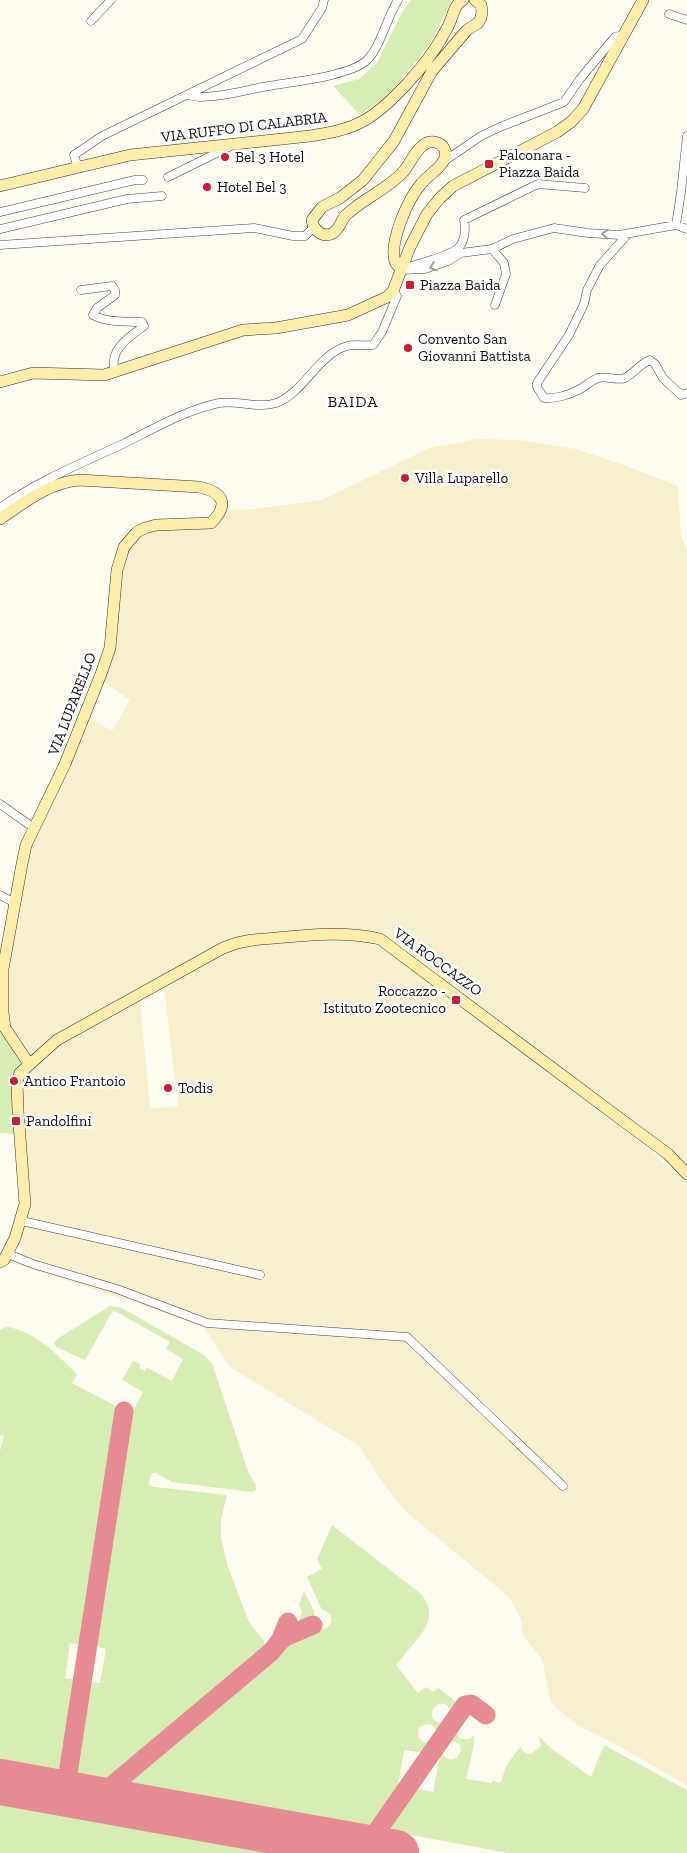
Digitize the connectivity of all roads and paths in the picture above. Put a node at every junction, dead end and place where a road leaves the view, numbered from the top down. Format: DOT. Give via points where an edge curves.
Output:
graph roads {
  1 [pos="111,0"];
  2 [pos="324,0"];
  3 [pos="398,0"];
  4 [pos="463,0"];
  5 [pos="475,0"];
  6 [pos="643,0"];
  7 [pos="669,14"];
  8 [pos="687,20"];
  9 [pos="91,21"];
  10 [pos="623,35"];
  11 [pos="189,95"];
  12 [pos="687,136"];
  13 [pos="235,144"];
  14 [pos="443,162"];
  15 [pos="78,168"];
  16 [pos="168,177"];
  17 [pos="144,180"];
  18 [pos="0,186"];
  19 [pos="584,188"];
  20 [pos="162,196"];
  21 [pos="0,212"];
  22 [pos="676,225"];
  23 [pos="313,228"];
  24 [pos="687,229"];
  25 [pos="0,230"];
  26 [pos="628,234"];
  27 [pos="0,245"];
  28 [pos="492,249"];
  29 [pos="402,270"];
  30 [pos="81,290"];
  31 [pos="394,292"];
  32 [pos="495,305"];
  33 [pos="115,372"];
  34 [pos="0,382"];
  35 [pos="687,393"];
  36 [pos="0,508"];
  37 [pos="0,518"];
  38 [pos="0,804"];
  39 [pos="34,828"];
  40 [pos="0,895"];
  41 [pos="15,903"];
  42 [pos="29,1064"];
  43 [pos="687,1174"];
  44 [pos="22,1221"];
  45 [pos="4,1258"];
  46 [pos="260,1275"];
  47 [pos="563,1486"];
  1 -- 9 [label="street"];
  2 -- 11 [label="street" via="302,39"];
  3 -- 11 [label="street" via="367,60 354,68 233,94"];
  4 -- 13 [label="street, VIA RUFFO DI CALABRIA" via="453,10 436,46 410,79 365,120 338,132"];
  5 -- 23 [label="street" via="482,11 478,23 467,30 432,71 394,141 370,172 340,198 322,207 312,220"];
  6 -- 10 [label="street"];
  7 -- 8 [label="street"];
  10 -- 14 [label="street" via="615,37 564,102 481,136"];
  10 -- 29 [label="street" via="582,109 571,122 453,186 427,214"];
  11 -- 15 [label="street" via="95,141 74,155"];
  12 -- 22 [label="street"];
  13 -- 15 [label="street, VIA RUFFO DI CALABRIA" via="130,155"];
  13 -- 16 [label="street"];
  14 -- 23 [label="street" via="444,148 433,142 421,146 403,172 343,218 333,233 325,234"];
  14 -- 29 [label="street" via="418,188 401,218 394,253 395,263"];
  15 -- 18 [label="street, VIA RUFFO DI CALABRIA"];
  17 -- 21 [label="street"];
  19 -- 29 [label="street" via="538,184 464,220 463,239 458,249"];
  20 -- 25 [label="street" via="127,199"];
  22 -- 24 [label="street"];
  22 -- 26 [label="street"];
  23 -- 27 [label="street" via="305,236 254,228"];
  26 -- 28 [label="street, one-way" via="619,236 554,228 513,238"];
  26 -- 35 [label="street" via="596,271 569,335 537,387 544,398 551,399 579,390 594,379 621,379 650,360 673,388 681,395"];
  28 -- 29 [label="street, one-way" via="461,254 425,269"];
  28 -- 32 [label="street" via="504,263 506,274"];
  29 -- 31 [label="street"];
  30 -- 33 [label="street" via="112,286 115,295 93,315 100,319 142,322 144,326 116,350 112,364"];
  31 -- 33 [label="street" via="348,315 276,328 243,330"];
  31 -- 36 [label="street" via="397,296 391,313 373,345 347,346 330,356 290,395 276,403 220,403 175,418 43,481"];
  33 -- 34 [label="street" via="104,375 33,372"];
  37 -- 39 [label="street, VIA LUPARELLO" via="50,486 79,480 199,488 212,490 221,500 221,509 211,523 156,525 137,532 124,547 117,570 110,648 65,764"];
  38 -- 39 [label="street"];
  39 -- 41 [label="street, VIA LUPARELLO" via="26,845"];
  40 -- 41 [label="street"];
  41 -- 42 [label="street, VIA LUPARELLO" via="3,969 3,1013 5,1028"];
  42 -- 43 [label="street, VIA ROCCAZZO" via="57,1040 237,942 365,935 393,947 668,1154"];
  42 -- 44 [label="street, VIA ROCCAZZO" via="20,1072 17,1082 26,1204"];
  44 -- 45 [label="street, VIA ROCCAZZO"];
  44 -- 46 [label="street"];
  45 -- 47 [label="street" via="116,1290 207,1323 407,1337"];
}
